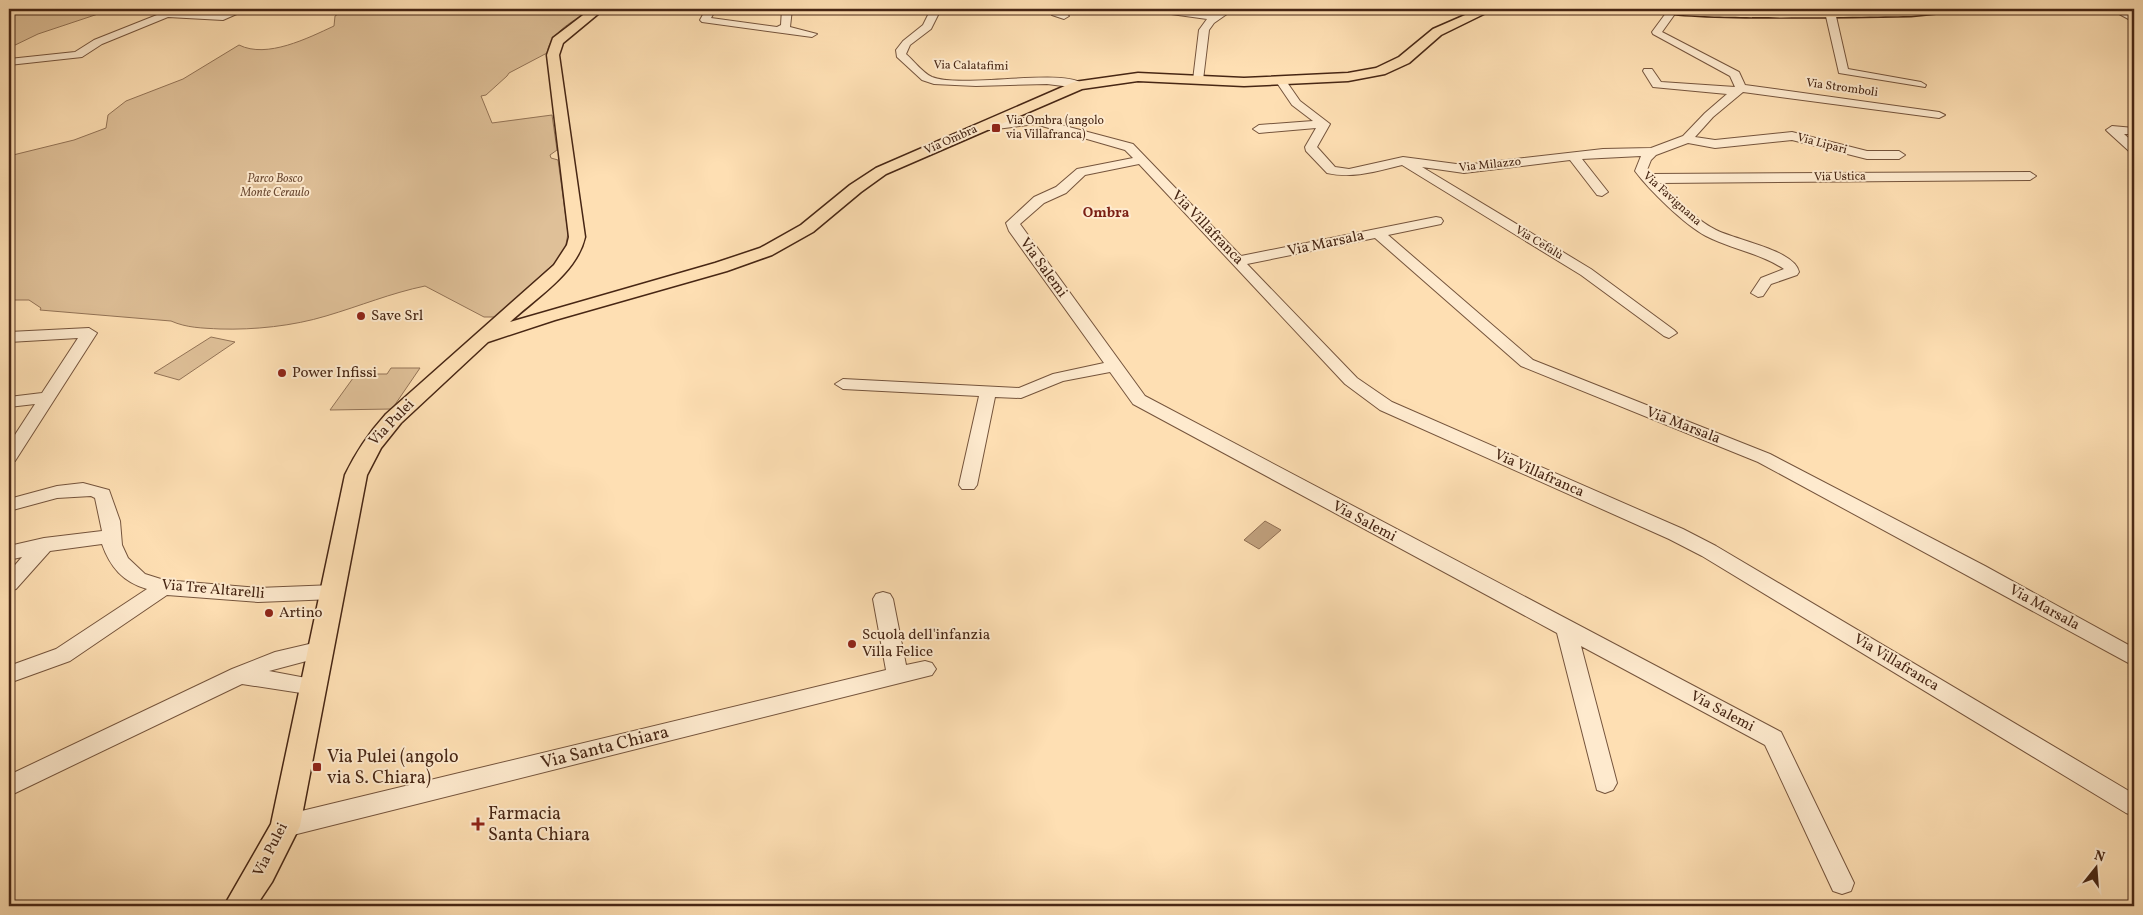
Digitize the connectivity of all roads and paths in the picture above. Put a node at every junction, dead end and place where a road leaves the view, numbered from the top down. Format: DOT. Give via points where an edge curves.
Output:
graph roads {
  1 [pos="243,9"];
  2 [pos="598,9"];
  3 [pos="711,9"];
  4 [pos="787,9"];
  5 [pos="936,9"];
  6 [pos="1054,9"];
  7 [pos="1126,9"];
  8 [pos="1229,9"];
  9 [pos="1488,9"];
  10 [pos="1658,9"];
  11 [pos="1941,9"];
  12 [pos="2115,9"];
  13 [pos="1672,11"];
  14 [pos="1795,11"];
  15 [pos="1821,11"];
  16 [pos="1064,16"];
  17 [pos="223,17"];
  18 [pos="1216,17"];
  19 [pos="2134,19"];
  20 [pos="782,29"];
  21 [pos="216,31"];
  22 [pos="812,34"];
  23 [pos="9,62"];
  24 [pos="1648,71"];
  25 [pos="1198,80"];
  26 [pos="1280,80"];
  27 [pos="1921,84"];
  28 [pos="1079,85"];
  29 [pos="1738,90"];
  30 [pos="1939,115"];
  31 [pos="1324,124"];
  32 [pos="983,126"];
  33 [pos="1259,129"];
  34 [pos="2134,131"];
  35 [pos="1687,138"];
  36 [pos="2134,149"];
  37 [pos="1652,152"];
  38 [pos="1899,155"];
  39 [pos="1573,156"];
  40 [pos="1142,160"];
  41 [pos="1403,161"];
  42 [pos="2030,176"];
  43 [pos="1649,177"];
  44 [pos="1602,192"];
  45 [pos="1436,221"];
  46 [pos="1378,233"];
  47 [pos="1239,261"];
  48 [pos="534,291"];
  49 [pos="1758,294"];
  50 [pos="513,309"];
  51 [pos="545,312"];
  52 [pos="1670,333"];
  53 [pos="9,337"];
  54 [pos="482,338"];
  55 [pos="1114,366"];
  56 [pos="843,384"];
  57 [pos="988,393"];
  58 [pos="49,397"];
  59 [pos="9,402"];
  60 [pos="9,457"];
  61 [pos="968,485"];
  62 [pos="9,505"];
  63 [pos="110,536"];
  64 [pos="44,545"];
  65 [pos="9,553"];
  66 [pos="9,584"];
  67 [pos="164,587"];
  68 [pos="334,592"];
  69 [pos="882,599"];
  70 [pos="1566,629"];
  71 [pos="322,649"];
  72 [pos="2134,658"];
  73 [pos="925,669"];
  74 [pos="9,675"];
  75 [pos="240,675"];
  76 [pos="898,676"];
  77 [pos="314,687"];
  78 [pos="1605,783"];
  79 [pos="9,786"];
  80 [pos="2134,806"];
  81 [pos="285,826"];
  82 [pos="1842,882"];
  83 [pos="239,906"];
  1 -- 17 [label="street"];
  2 -- 48 [label="main road, Via Pulei" via="562,36 555,46 555,72 577,237 575,246 560,268"];
  3 -- 20 [label="street" via="704,22"];
  4 -- 20 [label="street" via="786,26"];
  5 -- 28 [label="street, Via Calatafimi" via="928,26 900,51 929,80 976,83 1047,81"];
  6 -- 16 [label="street" via="1055,13"];
  7 -- 18 [label="street"];
  8 -- 18 [label="street"];
  9 -- 26 [label="main road, Via Ombra" via="1437,32 1404,60 1380,72"];
  10 -- 13 [label="main road"];
  11 -- 15 [label="main road"];
  12 -- 19 [label="street"];
  13 -- 14 [label="main road"];
  13 -- 29 [label="street" via="1663,28 1657,32 1735,74"];
  14 -- 15 [label="main road"];
  15 -- 27 [label="street" via="1843,71"];
  17 -- 21 [label="street"];
  17 -- 23 [label="street" via="167,14 98,42 78,55"];
  18 -- 25 [label="street" via="1204,30"];
  20 -- 22 [label="street"];
  24 -- 29 [label="street, Via Stromboli" via="1656,85"];
  25 -- 26 [label="main road, Via Ombra"];
  25 -- 28 [label="main road, Via Ombra" via="1138,77"];
  26 -- 31 [label="street" via="1296,103"];
  28 -- 32 [label="main road, Via Ombra"];
  29 -- 30 [label="street, Via Stromboli"];
  29 -- 35 [label="street, Via Favignana"];
  31 -- 33 [label="street"];
  31 -- 41 [label="street, Via Milazzo" via="1311,149 1331,170 1355,173"];
  32 -- 40 [label="street, Via Villafranca" via="1034,121 1124,145"];
  32 -- 51 [label="main road, Via Ombra" via="876,173 806,230 765,252 574,308"];
  34 -- 36 [label="street" via="2112,130"];
  35 -- 37 [label="street, Via Favignana"];
  35 -- 38 [label="street, Via Lipari" via="1715,144 1792,136 1867,155"];
  37 -- 39 [label="street, Via Milazzo"];
  37 -- 43 [label="street, Via Favignana" via="1641,171"];
  39 -- 41 [label="street, Via Milazzo" via="1456,169"];
  39 -- 44 [label="street"];
  40 -- 47 [label="street, Via Villafranca"];
  40 -- 55 [label="street, Via Salemi" via="1081,172 1061,190 1039,200 1014,223 1014,228"];
  41 -- 52 [label="street, Via Cefalù" via="1586,272"];
  42 -- 43 [label="street, Via Ustica"];
  43 -- 49 [label="street, Via Favignana" via="1689,218 1711,233 1776,257 1791,267 1792,272 1766,281"];
  45 -- 46 [label="street"];
  46 -- 47 [label="street, Via Marsala"];
  46 -- 72 [label="street, Via Marsala" via="1527,363 1764,458"];
  47 -- 80 [label="street, Via Villafranca" via="1351,381 1386,406 1709,551"];
  48 -- 50 [label="main road, Via Pulei"];
  48 -- 51 [label="main road" via="535,300"];
  50 -- 51 [label="main road" via="528,315"];
  50 -- 54 [label="main road, Via Pulei"];
  51 -- 54 [label="main road, Via Ombra"];
  53 -- 58 [label="street" via="89,333"];
  54 -- 68 [label="main road, Via Pulei" via="394,418 369,447 356,475"];
  55 -- 57 [label="street" via="1059,377 1021,393"];
  55 -- 70 [label="street, Via Salemi" via="1139,400"];
  56 -- 57 [label="street"];
  57 -- 61 [label="street"];
  58 -- 59 [label="street"];
  58 -- 60 [label="street"];
  62 -- 63 [label="street, Via Tre Altarelli" via="69,490 96,489 103,494 111,520"];
  63 -- 64 [label="street"];
  63 -- 67 [label="street, Via Tre Altarelli" via="120,562 129,573"];
  64 -- 65 [label="street"];
  64 -- 66 [label="street"];
  67 -- 68 [label="street, Via Tre Altarelli" via="258,595"];
  67 -- 74 [label="street" via="63,654"];
  68 -- 71 [label="main road, Via Pulei"];
  69 -- 76 [label="street"];
  70 -- 78 [label="street"];
  70 -- 82 [label="street, Via Salemi" via="1773,739"];
  71 -- 75 [label="street" via="275,660"];
  71 -- 77 [label="main road, Via Pulei"];
  73 -- 76 [label="street, Via Santa Chiara"];
  75 -- 77 [label="street"];
  75 -- 79 [label="street"];
  76 -- 81 [label="street, Via Santa Chiara"];
  77 -- 81 [label="main road, Via Pulei"];
  81 -- 83 [label="main road, Via Pulei" via="262,872"];
}
